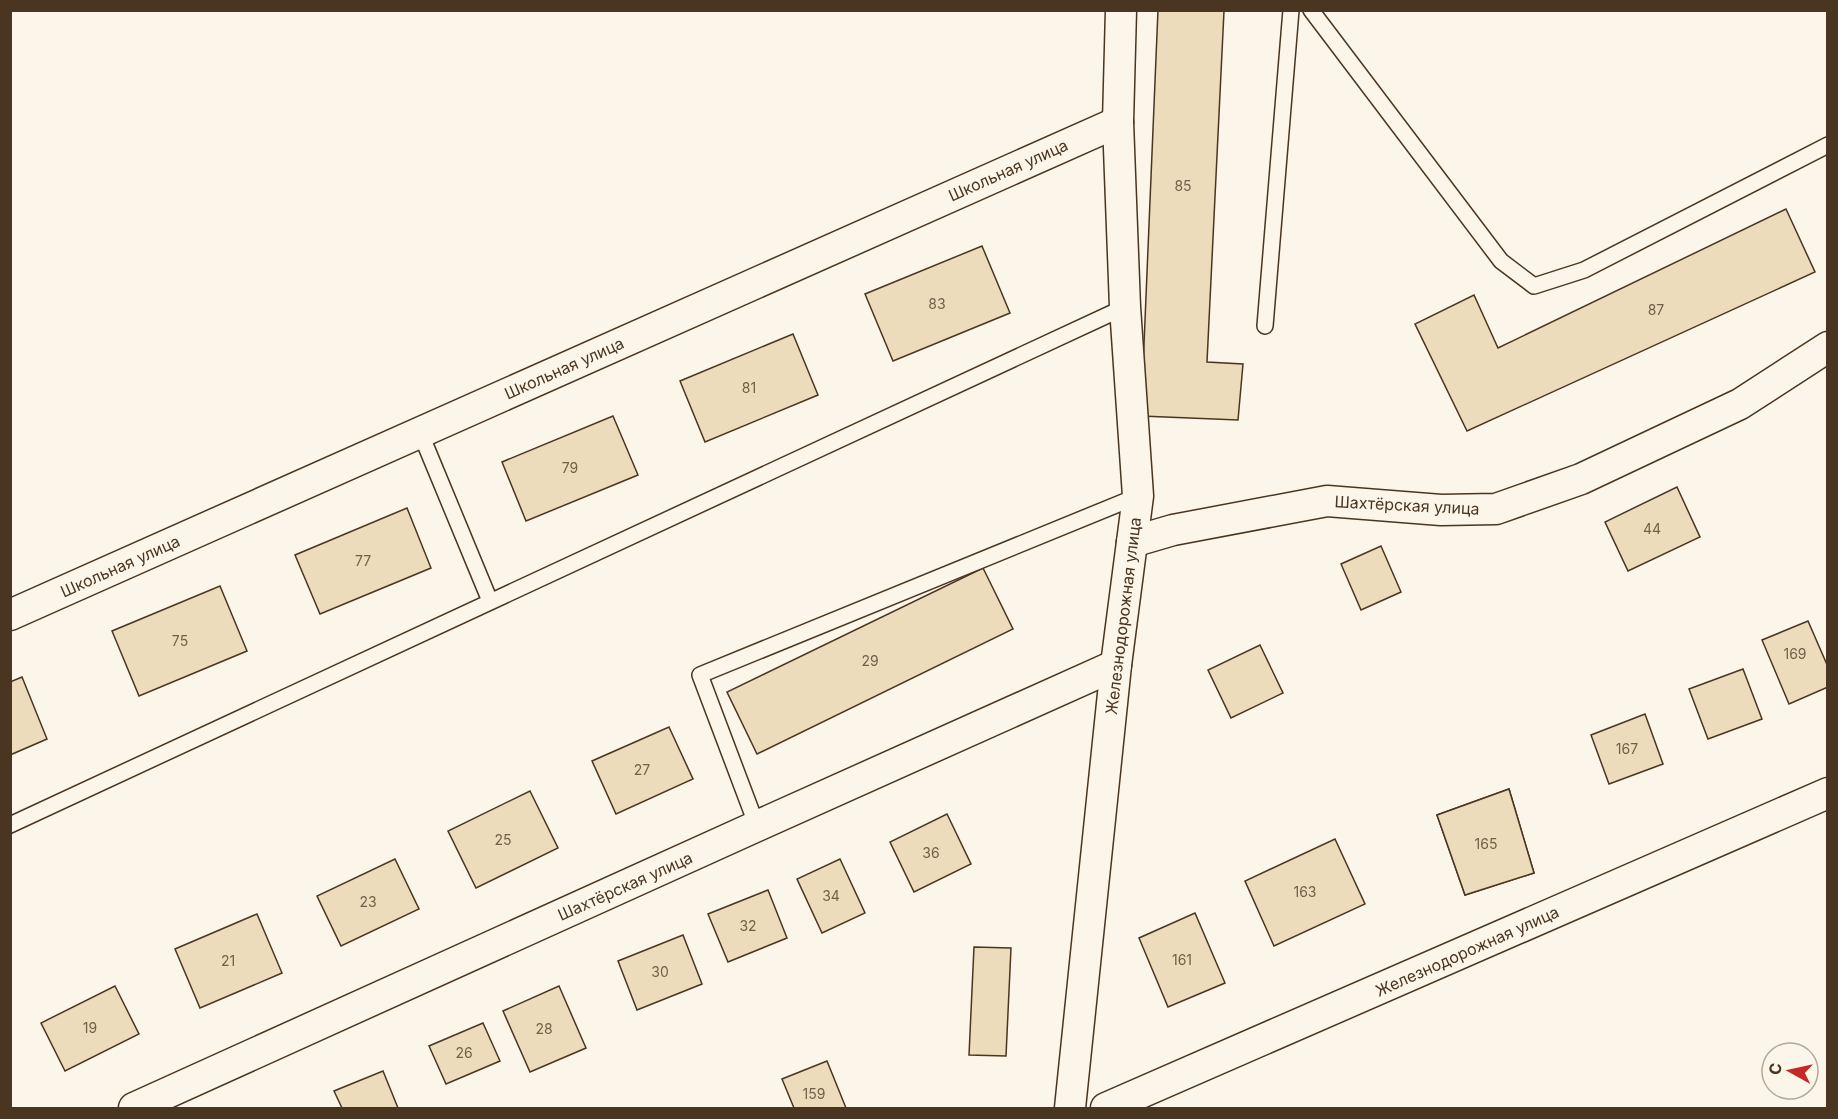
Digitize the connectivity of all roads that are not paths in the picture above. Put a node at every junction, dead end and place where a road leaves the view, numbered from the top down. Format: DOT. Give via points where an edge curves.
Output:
graph roads {
  1 [pos="1121,10"];
  2 [pos="1291,10"];
  3 [pos="1311,10"];
  4 [pos="1118,122"];
  5 [pos="1827,145"];
  6 [pos="1125,307"];
  7 [pos="1265,326"];
  8 [pos="1827,347"];
  9 [pos="420,432"];
  10 [pos="1138,496"];
  11 [pos="1132,542"];
  12 [pos="490,601"];
  13 [pos="10,615"];
  14 [pos="1116,665"];
  15 [pos="1827,793"];
  16 [pos="10,825"];
  17 [pos="757,826"];
  18 [pos="134,1108"];
  19 [pos="1070,1108"];
  20 [pos="1107,1108"];
  1 -- 4 [label="street, Железнодорожная улица"];
  2 -- 7 [label="lane"];
  3 -- 5 [label="lane" via="1501,261 1534,286 1584,270"];
  4 -- 6 [label="street, Железнодорожная улица"];
  4 -- 9 [label="street, Школьная улица"];
  6 -- 10 [label="street, Железнодорожная улица"];
  6 -- 12 [label="lane"];
  8 -- 11 [label="street, Шахтёрская улица" via="1740,404 1581,479 1496,509 1441,510 1327,501 1173,530"];
  9 -- 12 [label="lane"];
  9 -- 13 [label="street, Школьная улица"];
  10 -- 11 [label="street, Железнодорожная улица"];
  10 -- 17 [label="lane" via="700,675"];
  11 -- 14 [label="street, Железнодорожная улица"];
  12 -- 16 [label="lane"];
  14 -- 17 [label="street, Шахтёрская улица"];
  14 -- 19 [label="street, Железнодорожная улица"];
  15 -- 20 [label="street, Железнодорожная улица"];
  17 -- 18 [label="street, Шахтёрская улица"];
}
